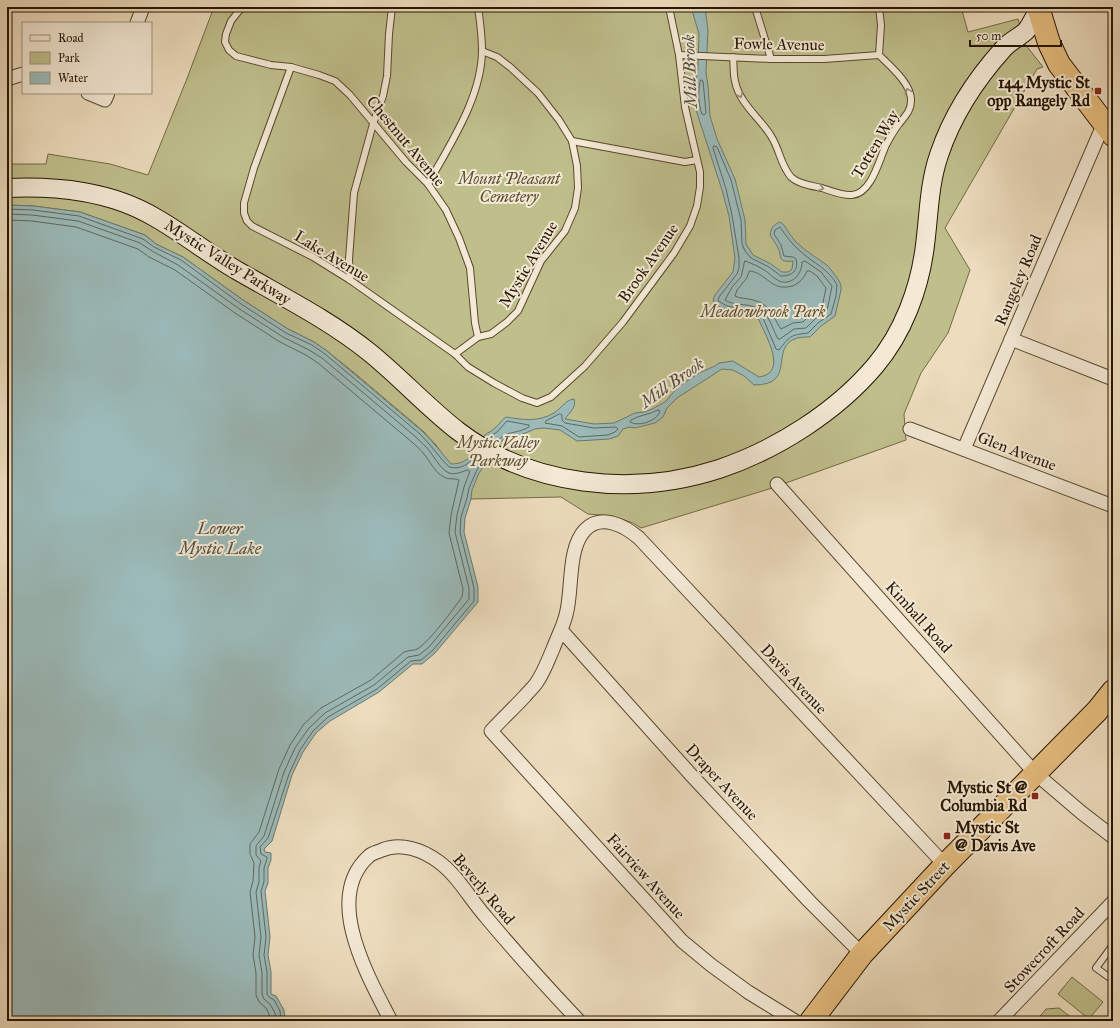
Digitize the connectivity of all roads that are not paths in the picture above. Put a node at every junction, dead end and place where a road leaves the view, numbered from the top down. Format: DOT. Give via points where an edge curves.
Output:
graph roads {
  1 [pos="143,7"];
  2 [pos="242,7"];
  3 [pos="392,7"];
  4 [pos="478,7"];
  5 [pos="669,7"];
  6 [pos="755,7"];
  7 [pos="879,7"];
  8 [pos="1039,8"];
  9 [pos="137,22"];
  10 [pos="482,51"];
  11 [pos="679,55"];
  12 [pos="879,55"];
  13 [pos="733,57"];
  14 [pos="771,59"];
  15 [pos="291,67"];
  16 [pos="22,74"];
  17 [pos="7,79"];
  18 [pos="93,94"];
  19 [pos="107,97"];
  20 [pos="373,124"];
  21 [pos="1109,129"];
  22 [pos="572,141"];
  23 [pos="697,160"];
  24 [pos="428,184"];
  25 [pos="7,188"];
  26 [pos="350,280"];
  27 [pos="478,337"];
  28 [pos="1011,339"];
  29 [pos="455,354"];
  30 [pos="1113,379"];
  31 [pos="538,403"];
  32 [pos="910,429"];
  33 [pos="964,449"];
  34 [pos="777,484"];
  35 [pos="1113,506"];
  36 [pos="561,630"];
  37 [pos="1113,691"];
  38 [pos="1035,773"];
  39 [pos="1113,837"];
  40 [pos="945,865"];
  41 [pos="1112,906"];
  42 [pos="1113,946"];
  43 [pos="862,954"];
  44 [pos="1113,980"];
  45 [pos="391,1021"];
  46 [pos="579,1021"];
  47 [pos="795,1021"];
  48 [pos="811,1021"];
  49 [pos="999,1021"];
  1 -- 9 [label="street"];
  2 -- 15 [label="lane, Chestnut Avenue" via="231,21 226,34 225,42 229,50 236,56 254,61"];
  3 -- 20 [label="lane" via="387,76"];
  4 -- 10 [label="lane"];
  5 -- 11 [label="lane, Brook Avenue"];
  6 -- 14 [label="lane"];
  7 -- 12 [label="lane"];
  8 -- 21 [label="highway" via="1049,43 1059,64"];
  8 -- 25 [label="main road, Mystic Valley Parkway" via="1026,31 1007,44 981,76 946,136 933,175 923,263 906,317 879,362 854,389 798,431 751,456 704,474 657,483 591,482 541,472 499,456 473,442 378,360 346,336 206,252 155,217 111,198 69,189"];
  10 -- 22 [label="lane, Mystic Avenue" via="497,57 538,93"];
  10 -- 24 [label="lane" via="474,95"];
  11 -- 13 [label="lane, Fowle Avenue"];
  11 -- 23 [label="lane, Brook Avenue" via="685,107"];
  13 -- 12 [label="lane, Totten Way, one-way" via="735,82 744,102 769,133 778,149 782,165 792,178 851,195 866,188 886,144 910,112 912,100 907,86"];
  12 -- 14 [label="lane, Fowle Avenue"];
  13 -- 14 [label="lane, Fowle Avenue"];
  15 -- 20 [label="lane, Chestnut Avenue" via="335,81"];
  15 -- 26 [label="lane, Lake Avenue" via="254,168 244,203 244,213 252,226 313,257"];
  16 -- 17 [label="street"];
  18 -- 19 [label="street"];
  20 -- 24 [label="lane, Chestnut Avenue"];
  20 -- 26 [label="lane" via="354,193"];
  21 -- 28 [label="street, Rangeley Road"];
  22 -- 23 [label="lane" via="686,162"];
  22 -- 27 [label="lane, Mystic Avenue" via="578,188 575,208 565,231 542,261 518,311 491,334"];
  23 -- 31 [label="lane, Brook Avenue" via="700,187 697,206 690,226 674,253 623,322 585,366 551,398"];
  24 -- 27 [label="lane, Chestnut Avenue" via="446,210 470,268"];
  26 -- 29 [label="lane, Lake Avenue"];
  27 -- 29 [label="lane, Mystic Avenue"];
  28 -- 30 [label="street"];
  28 -- 33 [label="street, Rangeley Road"];
  29 -- 31 [label="lane, Lake Avenue" via="468,367 494,383 522,398"];
  32 -- 33 [label="street, Glen Avenue"];
  33 -- 35 [label="street, Glen Avenue"];
  34 -- 38 [label="street, Kimball Road"];
  36 -- 40 [label="street, Davis Avenue" via="570,598 574,556 584,531 597,523 613,523 631,531"];
  36 -- 43 [label="street, Draper Avenue" via="692,776"];
  36 -- 47 [label="street, Fairview Avenue" via="537,683 491,731 682,941 748,992"];
  37 -- 38 [label="highway, Mystic Street" via="1097,711"];
  38 -- 39 [label="street, Kimball Road"];
  38 -- 40 [label="highway, Mystic Street"];
  40 -- 43 [label="highway, Mystic Street"];
  41 -- 49 [label="street, Stowecroft Road"];
  42 -- 44 [label="lane" via="1096,968"];
  43 -- 48 [label="highway, Mystic Street"];
  45 -- 46 [label="street, Beverly Road" via="368,976 352,934 349,889 357,870 369,856 386,848 406,846 423,852 439,862 458,881 484,916"];
}
